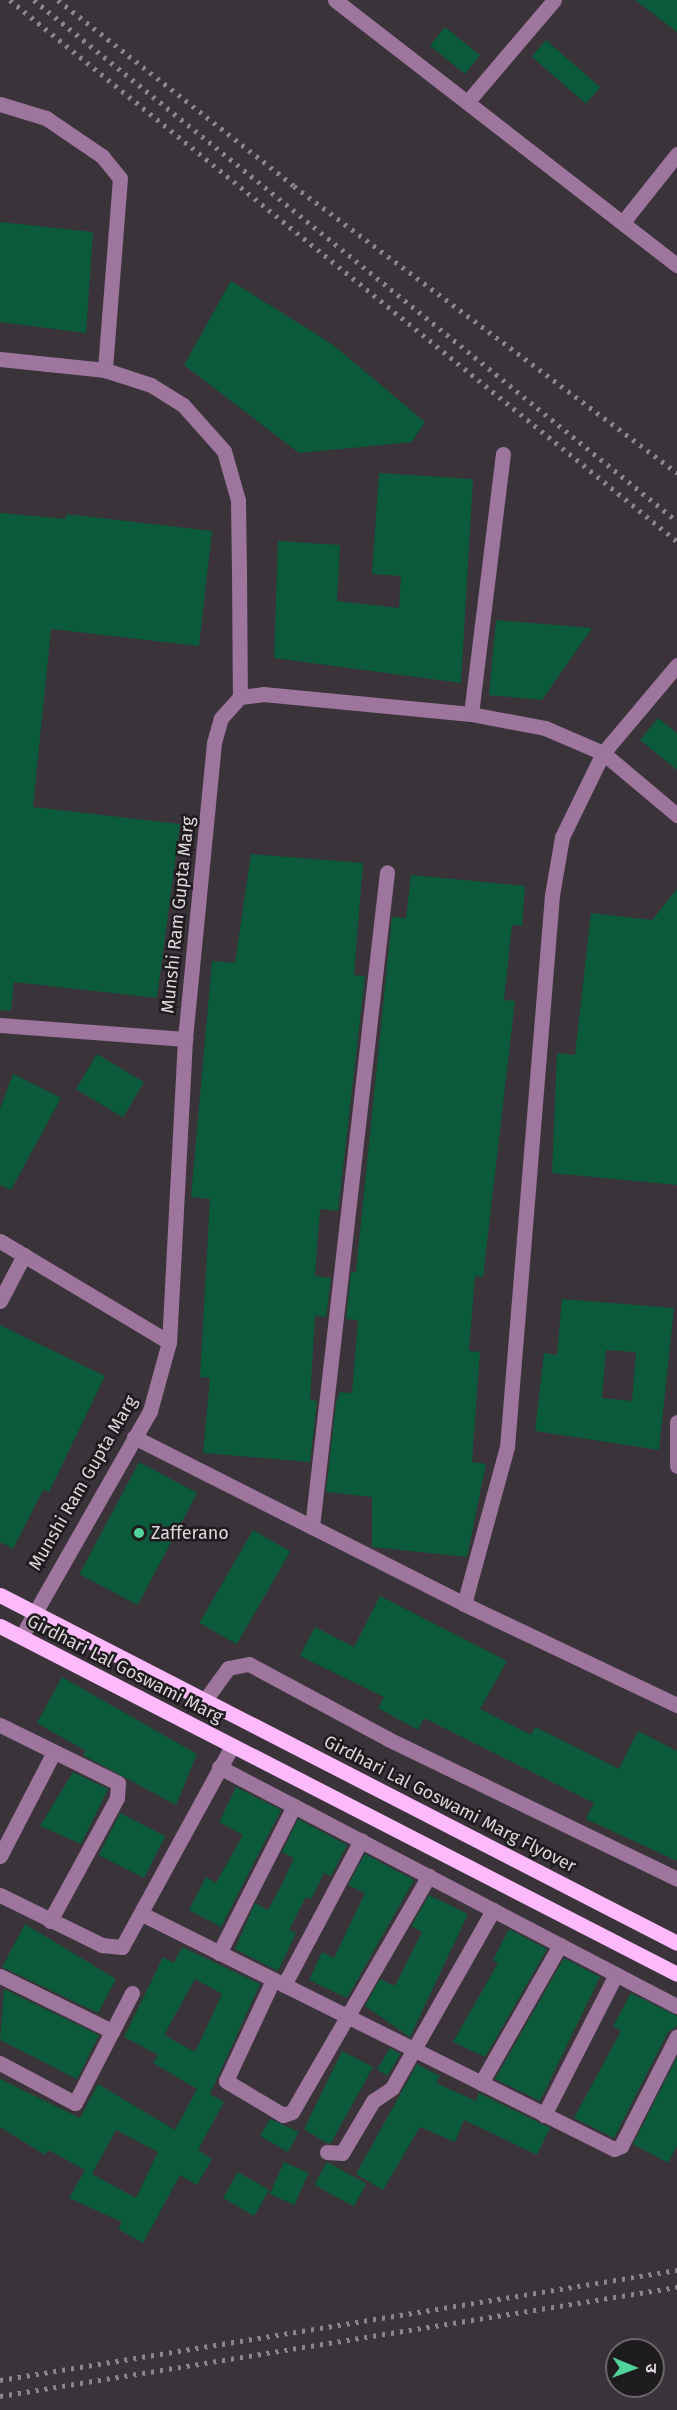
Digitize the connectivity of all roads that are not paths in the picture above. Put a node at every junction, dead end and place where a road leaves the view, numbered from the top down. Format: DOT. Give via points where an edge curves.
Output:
graph roads {
  1 [pos="335,0"];
  2 [pos="554,0"];
  3 [pos="469,99"];
  4 [pos="0,104"];
  5 [pos="677,154"];
  6 [pos="623,222"];
  7 [pos="677,265"];
  8 [pos="0,359"];
  9 [pos="105,370"];
  10 [pos="502,454"];
  11 [pos="677,665"];
  12 [pos="240,697"];
  13 [pos="471,714"];
  14 [pos="603,753"];
  15 [pos="677,815"];
  16 [pos="387,872"];
  17 [pos="0,1025"];
  18 [pos="185,1039"];
  19 [pos="0,1241"];
  20 [pos="24,1255"];
  21 [pos="0,1301"];
  22 [pos="169,1342"];
  23 [pos="677,1422"];
  24 [pos="135,1437"];
  25 [pos="677,1466"];
  26 [pos="312,1527"];
  27 [pos="0,1595"];
  28 [pos="464,1604"];
  29 [pos="32,1611"];
  30 [pos="0,1626"];
  31 [pos="21,1637"];
  32 [pos="205,1700"];
  33 [pos="677,1705"];
  34 [pos="0,1725"];
  35 [pos="232,1746"];
  36 [pos="54,1752"];
  37 [pos="219,1767"];
  38 [pos="294,1806"];
  39 [pos="361,1840"];
  40 [pos="0,1856"];
  41 [pos="429,1876"];
  42 [pos="677,1879"];
  43 [pos="0,1896"];
  44 [pos="493,1910"];
  45 [pos="142,1914"];
  46 [pos="50,1921"];
  47 [pos="677,1943"];
  48 [pos="560,1945"];
  49 [pos="219,1953"];
  50 [pos="616,1974"];
  51 [pos="677,1974"];
  52 [pos="0,1976"];
  53 [pos="279,1982"];
  54 [pos="132,1992"];
  55 [pos="677,2006"];
  56 [pos="348,2017"];
  57 [pos="112,2031"];
  58 [pos="677,2036"];
  59 [pos="415,2050"];
  60 [pos="0,2063"];
  61 [pos="481,2083"];
  62 [pos="544,2115"];
  63 [pos="327,2152"];
  1 -- 3 [label="street"];
  2 -- 3 [label="street"];
  3 -- 6 [label="street"];
  4 -- 9 [label="street" via="46,118 102,156 120,178"];
  5 -- 6 [label="street"];
  6 -- 7 [label="street"];
  8 -- 9 [label="street"];
  9 -- 12 [label="street" via="151,385 183,405 224,451 238,500"];
  10 -- 13 [label="street"];
  11 -- 14 [label="street"];
  12 -- 13 [label="street" via="263,694"];
  12 -- 18 [label="street, Munshi Ram Gupta Marg" via="221,718 214,742"];
  13 -- 14 [label="street" via="545,728"];
  14 -- 15 [label="street"];
  14 -- 28 [label="street" via="562,837 552,895 507,1448"];
  16 -- 26 [label="street"];
  17 -- 18 [label="street"];
  18 -- 22 [label="street, Munshi Ram Gupta Marg"];
  19 -- 20 [label="street"];
  20 -- 21 [label="street"];
  20 -- 22 [label="street"];
  22 -- 24 [label="street, Munshi Ram Gupta Marg" via="150,1411"];
  23 -- 25 [label="street"];
  24 -- 26 [label="street"];
  24 -- 29 [label="street, Munshi Ram Gupta Marg"];
  26 -- 28 [label="street"];
  27 -- 29 [label="main road, Girdhari Lal Goswami Marg"];
  28 -- 33 [label="street"];
  29 -- 31 [label="street, Munshi Ram Gupta Marg"];
  29 -- 32 [label="main road, Girdhari Lal Goswami Marg"];
  30 -- 31 [label="main road, Girdhari Lal Goswami Marg"];
  31 -- 35 [label="main road, Girdhari Lal Goswami Marg"];
  32 -- 42 [label="street" via="228,1668 249,1664 388,1739"];
  32 -- 47 [label="main road, Girdhari Lal Goswami Marg Flyover"];
  34 -- 36 [label="street"];
  35 -- 37 [label="street"];
  35 -- 51 [label="main road"];
  36 -- 40 [label="street"];
  36 -- 46 [label="street" via="113,1778 119,1789"];
  37 -- 38 [label="street"];
  37 -- 45 [label="street"];
  38 -- 39 [label="street"];
  38 -- 49 [label="street"];
  39 -- 41 [label="street"];
  39 -- 53 [label="street"];
  41 -- 44 [label="street"];
  41 -- 56 [label="street"];
  43 -- 46 [label="street"];
  44 -- 48 [label="street"];
  44 -- 59 [label="street"];
  45 -- 46 [label="street" via="129,1939 114,1948"];
  45 -- 49 [label="street"];
  48 -- 50 [label="street"];
  48 -- 61 [label="street"];
  49 -- 53 [label="street"];
  50 -- 55 [label="street"];
  50 -- 62 [label="street"];
  52 -- 57 [label="street"];
  53 -- 56 [label="street"];
  53 -- 56 [label="street" via="226,2080 278,2113 292,2112"];
  54 -- 57 [label="street"];
  56 -- 59 [label="street"];
  57 -- 60 [label="street" via="75,2103"];
  58 -- 62 [label="street" via="618,2148"];
  59 -- 61 [label="street"];
  59 -- 63 [label="street" via="390,2090 373,2101 342,2153"];
  61 -- 62 [label="street"];
}
